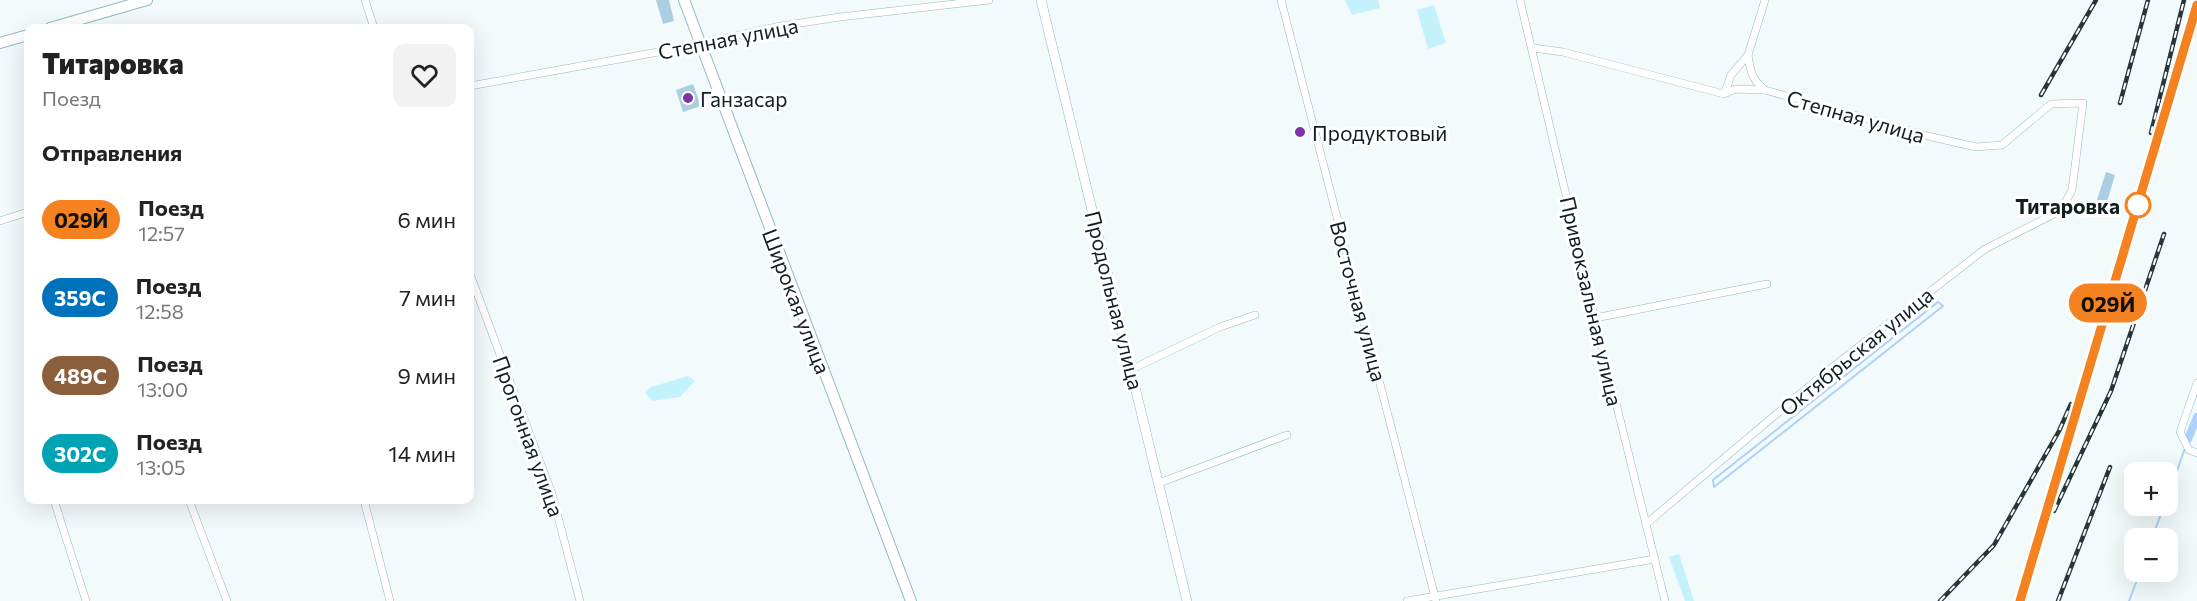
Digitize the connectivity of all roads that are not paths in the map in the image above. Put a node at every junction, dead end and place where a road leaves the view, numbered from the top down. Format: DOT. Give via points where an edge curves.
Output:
graph roads {
  1 [pos="147,0"];
  2 [pos="365,0"];
  3 [pos="684,0"];
  4 [pos="989,0"];
  5 [pos="1041,0"];
  6 [pos="1281,0"];
  7 [pos="1520,0"];
  8 [pos="1765,0"];
  9 [pos="64,24"];
  10 [pos="373,24"];
  11 [pos="24,36"];
  12 [pos="0,43"];
  13 [pos="700,43"];
  14 [pos="1533,48"];
  15 [pos="1748,55"];
  16 [pos="474,86"];
  17 [pos="1765,90"];
  18 [pos="1724,94"];
  19 [pos="2072,190"];
  20 [pos="24,213"];
  21 [pos="0,220"];
  22 [pos="1767,284"];
  23 [pos="474,285"];
  24 [pos="1255,315"];
  25 [pos="1595,318"];
  26 [pos="1132,369"];
  27 [pos="2197,383"];
  28 [pos="1287,435"];
  29 [pos="2197,453"];
  30 [pos="1159,483"];
  31 [pos="55,504"];
  32 [pos="191,504"];
  33 [pos="365,504"];
  34 [pos="1646,524"];
  35 [pos="1655,559"];
  36 [pos="1436,599"];
  37 [pos="86,601"];
  38 [pos="227,601"];
  39 [pos="390,601"];
  40 [pos="580,601"];
  41 [pos="911,601"];
  42 [pos="1187,601"];
  43 [pos="1407,601"];
  44 [pos="1665,601"];
  1 -- 9 [label="main road"];
  2 -- 10 [label="street"];
  3 -- 13 [label="main road, Широкая улица"];
  4 -- 13 [label="street, Степная улица" via="840,17"];
  5 -- 26 [label="street, Продольная улица"];
  6 -- 36 [label="street, Восточная улица"];
  7 -- 14 [label="street, Привокзальная улица"];
  8 -- 15 [label="street"];
  11 -- 12 [label="main road"];
  13 -- 16 [label="street, Степная улица"];
  13 -- 41 [label="main road, Широкая улица"];
  14 -- 18 [label="street, Степная улица" via="1563,52"];
  14 -- 25 [label="street, Привокзальная улица"];
  15 -- 17 [label="street" via="1756,84"];
  15 -- 18 [label="street" via="1731,75"];
  17 -- 18 [label="street, Степная улица" via="1735,89"];
  17 -- 19 [label="street, Степная улица" via="1976,147 2002,145 2051,104 2083,103"];
  19 -- 34 [label="street, Октябрьская улица" via="2054,214 1985,249 1825,373"];
  20 -- 21 [label="street"];
  22 -- 25 [label="street"];
  23 -- 40 [label="street, Прогонная улица" via="552,494"];
  24 -- 26 [label="street" via="1220,327"];
  25 -- 34 [label="street, Привокзальная улица"];
  26 -- 30 [label="street, Продольная улица"];
  27 -- 29 [label="street" via="2180,432 2189,450"];
  28 -- 30 [label="street"];
  30 -- 42 [label="street, Продольная улица"];
  31 -- 37 [label="street"];
  32 -- 38 [label="street"];
  33 -- 39 [label="street"];
  34 -- 35 [label="street, Привокзальная улица"];
  35 -- 36 [label="street"];
  35 -- 44 [label="street, Привокзальная улица"];
  36 -- 43 [label="street"];
}
